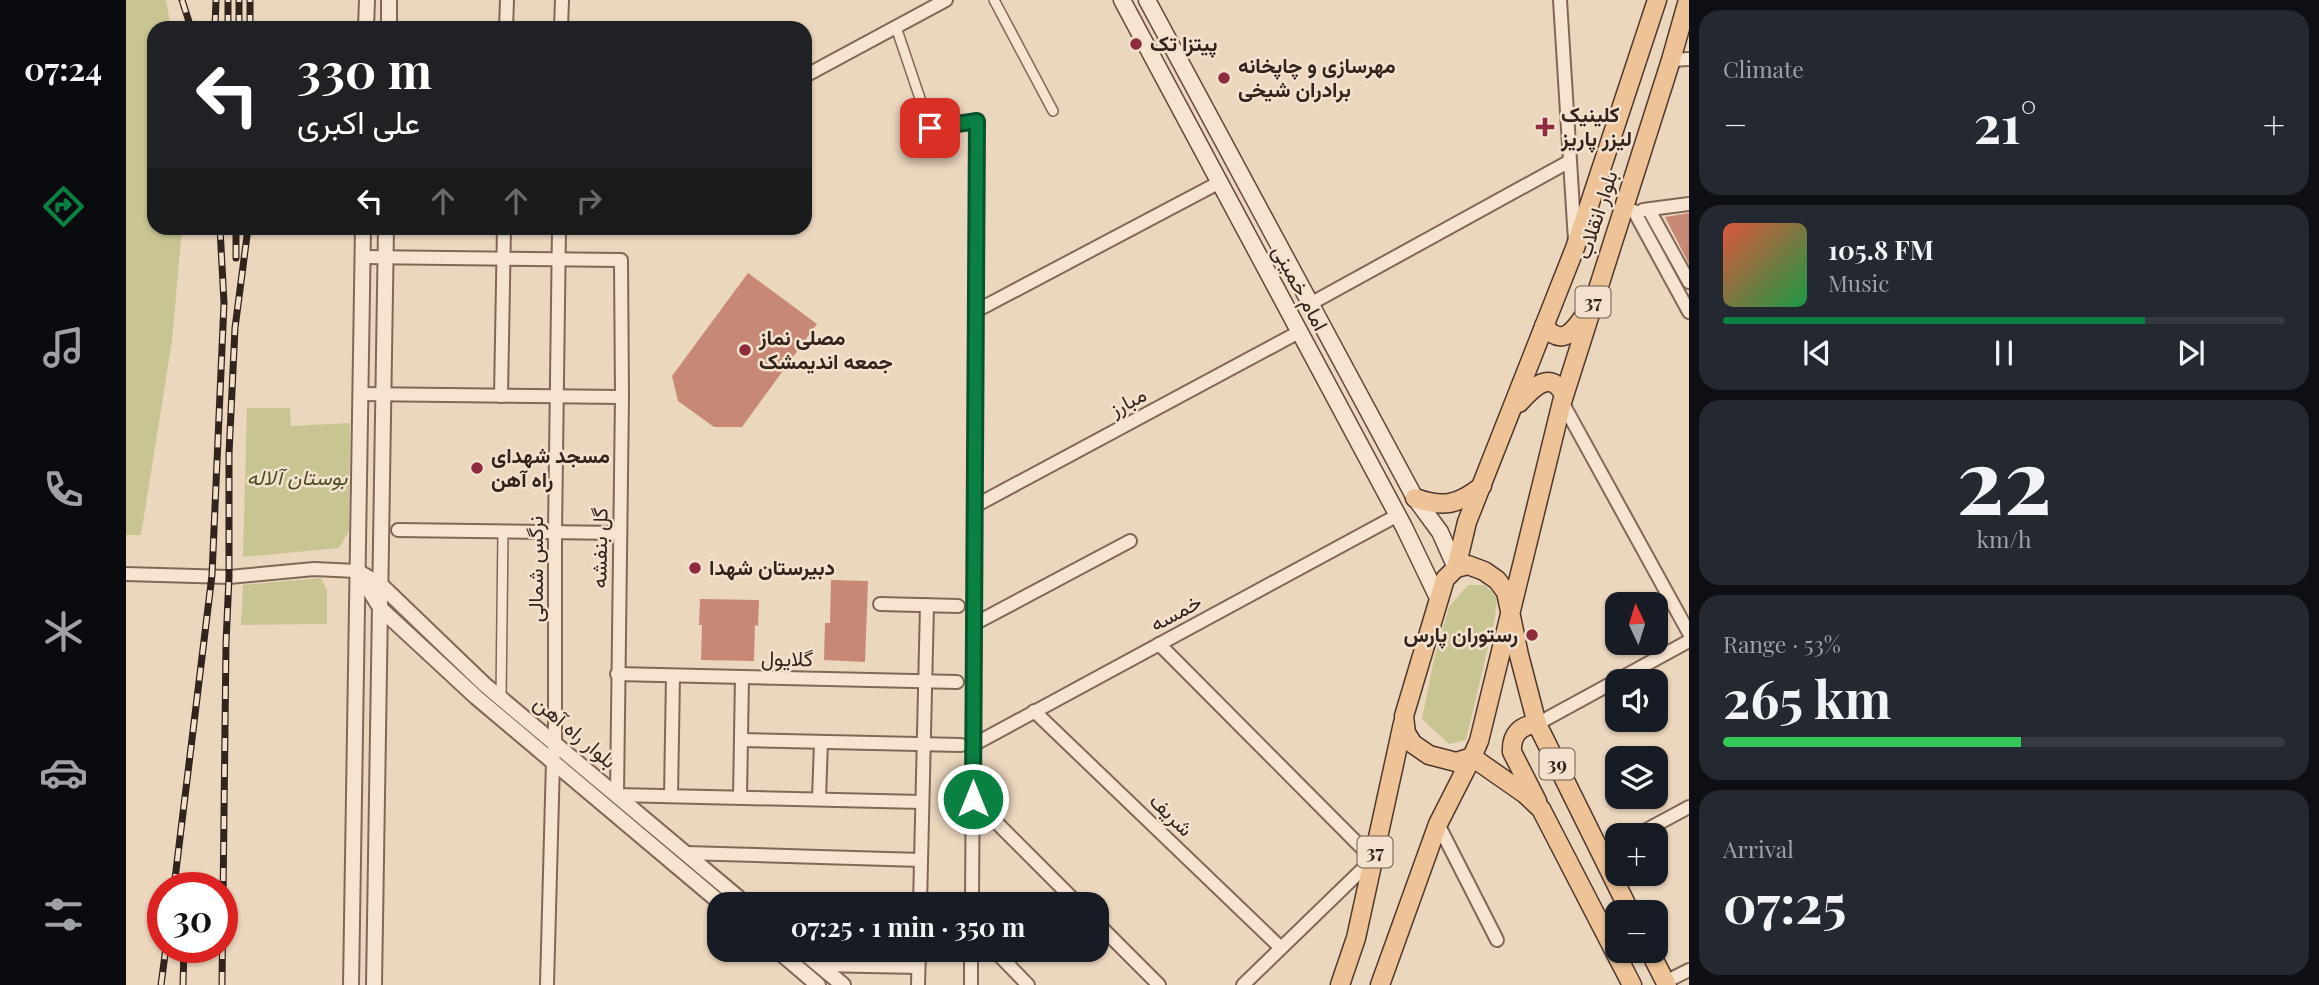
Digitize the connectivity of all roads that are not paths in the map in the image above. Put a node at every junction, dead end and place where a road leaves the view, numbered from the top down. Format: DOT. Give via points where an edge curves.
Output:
graph roads {
  1 [pos="367,0"];
  2 [pos="389,0"];
  3 [pos="506,0"];
  4 [pos="562,0"];
  5 [pos="946,0"];
  6 [pos="994,0"];
  7 [pos="1122,0"];
  8 [pos="1147,0"];
  9 [pos="1560,0"];
  10 [pos="1657,0"];
  11 [pos="1688,0"];
  12 [pos="366,21"];
  13 [pos="388,21"];
  14 [pos="506,21"];
  15 [pos="561,21"];
  16 [pos="896,27"];
  17 [pos="1680,60"];
  18 [pos="812,72"];
  19 [pos="1053,111"];
  20 [pos="930,128"];
  21 [pos="1570,161"];
  22 [pos="1220,182"];
  23 [pos="1689,204"];
  24 [pos="1649,210"];
  25 [pos="1628,212"];
  26 [pos="363,235"];
  27 [pos="386,235"];
  28 [pos="504,235"];
  29 [pos="559,235"];
  30 [pos="1575,248"];
  31 [pos="363,257"];
  32 [pos="385,257"];
  33 [pos="503,259"];
  34 [pos="558,260"];
  35 [pos="1689,282"];
  36 [pos="1594,302"];
  37 [pos="1310,304"];
  38 [pos="976,311"];
  39 [pos="1689,312"];
  40 [pos="1544,326"];
  41 [pos="1299,332"];
  42 [pos="360,394"];
  43 [pos="383,394"];
  44 [pos="501,396"];
  45 [pos="556,396"];
  46 [pos="622,397"];
  47 [pos="1563,399"];
  48 [pos="1511,412"];
  49 [pos="1482,486"];
  50 [pos="1415,498"];
  51 [pos="975,506"];
  52 [pos="1398,515"];
  53 [pos="398,530"];
  54 [pos="503,531"];
  55 [pos="555,532"];
  56 [pos="619,533"];
  57 [pos="1130,541"];
  58 [pos="1456,568"];
  59 [pos="357,571"];
  60 [pos="126,574"];
  61 [pos="381,585"];
  62 [pos="1438,598"];
  63 [pos="880,604"];
  64 [pos="927,605"];
  65 [pos="958,606"];
  66 [pos="1510,608"];
  67 [pos="381,609"];
  68 [pos="974,624"];
  69 [pos="1689,633"];
  70 [pos="1689,641"];
  71 [pos="1159,644"];
  72 [pos="617,674"];
  73 [pos="673,676"];
  74 [pos="743,677"];
  75 [pos="925,681"];
  76 [pos="957,682"];
  77 [pos="501,698"];
  78 [pos="1034,711"];
  79 [pos="1404,716"];
  80 [pos="1537,724"];
  81 [pos="741,740"];
  82 [pos="821,742"];
  83 [pos="555,743"];
  84 [pos="924,744"];
  85 [pos="967,745"];
  86 [pos="1472,757"];
  87 [pos="553,761"];
  88 [pos="617,795"];
  89 [pos="671,796"];
  90 [pos="740,797"];
  91 [pos="819,799"];
  92 [pos="973,799"];
  93 [pos="922,802"];
  94 [pos="1689,807"];
  95 [pos="1541,809"];
  96 [pos="1659,823"];
  97 [pos="1438,824"];
  98 [pos="1605,843"];
  99 [pos="686,853"];
  100 [pos="1373,859"];
  101 [pos="921,860"];
  102 [pos="708,892"];
  103 [pos="732,892"];
  104 [pos="920,892"];
  105 [pos="972,892"];
  106 [pos="1066,892"];
  107 [pos="352,922"];
  108 [pos="375,922"];
  109 [pos="1109,935"];
  110 [pos="1497,940"];
  111 [pos="1281,948"];
  112 [pos="791,962"];
  113 [pos="815,962"];
  114 [pos="918,962"];
  115 [pos="971,962"];
  116 [pos="1005,962"];
  117 [pos="1656,963"];
  118 [pos="818,965"];
  119 [pos="918,967"];
  120 [pos="1689,970"];
  121 [pos="1666,984"];
  122 [pos="351,985"];
  123 [pos="374,985"];
  124 [pos="547,985"];
  125 [pos="818,985"];
  126 [pos="843,985"];
  127 [pos="918,985"];
  128 [pos="971,985"];
  129 [pos="1028,985"];
  130 [pos="1159,985"];
  131 [pos="1243,985"];
  132 [pos="1340,985"];
  133 [pos="1380,985"];
  134 [pos="1632,985"];
  1 -- 12 [label="street"];
  2 -- 13 [label="street"];
  3 -- 14 [label="street"];
  4 -- 15 [label="street"];
  5 -- 16 [label="street"];
  6 -- 19 [label="street"];
  7 -- 22 [label="main road, امام خمینی"];
  8 -- 37 [label="main road, امام خمینی"];
  9 -- 21 [label="street"];
  10 -- 30 [label="main road, بلوار انقلاب / 37"];
  11 -- 17 [label="main road, بلوار انقلاب / 37"];
  16 -- 18 [label="street"];
  16 -- 20 [label="street"];
  17 -- 25 [label="main road, بلوار انقلاب / 37"];
  20 -- 38 [label="street" via="977,121"];
  21 -- 30 [label="street"];
  21 -- 37 [label="street"];
  22 -- 38 [label="street"];
  22 -- 41 [label="main road, امام خمینی"];
  23 -- 24 [label="street"];
  24 -- 25 [label="street"];
  24 -- 35 [label="street"];
  25 -- 36 [label="main road, بلوار انقلاب / 37"];
  25 -- 39 [label="street"];
  26 -- 31 [label="street"];
  27 -- 32 [label="street"];
  28 -- 33 [label="street"];
  29 -- 34 [label="street, نرگس شمالی"];
  30 -- 40 [label="main road, بلوار انقلاب / 37"];
  31 -- 32 [label="street"];
  31 -- 42 [label="street"];
  32 -- 33 [label="street"];
  32 -- 43 [label="street"];
  33 -- 34 [label="street"];
  33 -- 44 [label="street"];
  34 -- 45 [label="street, نرگس شمالی"];
  34 -- 46 [label="street, گل بنفشه" via="621,260"];
  36 -- 40 [label="main road" via="1568,334 1552,334"];
  36 -- 47 [label="main road, بلوار انقلاب / 37"];
  37 -- 50 [label="main road, امام خمینی"];
  38 -- 51 [label="street"];
  40 -- 48 [label="main road, بلوار انقلاب / 37"];
  41 -- 51 [label="street, مبارز"];
  41 -- 52 [label="main road, امام خمینی"];
  42 -- 43 [label="street"];
  42 -- 59 [label="street"];
  43 -- 44 [label="street"];
  43 -- 61 [label="street"];
  44 -- 45 [label="street"];
  45 -- 46 [label="street"];
  45 -- 55 [label="street, نرگس شمالی"];
  46 -- 56 [label="street, گل بنفشه"];
  47 -- 48 [label="main road" via="1557,385 1545,382"];
  47 -- 66 [label="main road, بلوار انقلاب / 37"];
  47 -- 69 [label="street"];
  48 -- 49 [label="main road, بلوار انقلاب / 37"];
  49 -- 50 [label="main road" via="1468,498 1450,504"];
  49 -- 58 [label="main road, بلوار انقلاب / 37"];
  50 -- 58 [label="main road, امام خمینی" via="1440,532"];
  51 -- 68 [label="street"];
  52 -- 62 [label="main road, امام خمینی"];
  52 -- 71 [label="street, خمسه"];
  53 -- 54 [label="street"];
  54 -- 55 [label="street"];
  54 -- 77 [label="street"];
  55 -- 56 [label="street"];
  55 -- 83 [label="street, نرگس شمالی"];
  56 -- 72 [label="street, گل بنفشه"];
  57 -- 68 [label="street"];
  58 -- 62 [label="main road, 37" via="1445,579"];
  58 -- 66 [label="main road" via="1468,565 1497,580"];
  59 -- 60 [label="street" via="314,569 229,577"];
  59 -- 61 [label="street, بلوار راه آهن"];
  59 -- 67 [label="street, بلوار راه آهن"];
  59 -- 107 [label="street"];
  61 -- 67 [label="street"];
  61 -- 77 [label="street, بلوار راه آهن"];
  62 -- 79 [label="main road, 37"];
  63 -- 64 [label="street"];
  64 -- 65 [label="street"];
  64 -- 75 [label="street"];
  66 -- 80 [label="main road, 39"];
  66 -- 86 [label="main road, 37"];
  67 -- 87 [label="street, بلوار راه آهن"];
  67 -- 108 [label="street"];
  68 -- 85 [label="street"];
  70 -- 80 [label="street"];
  71 -- 78 [label="street, خمسه"];
  71 -- 100 [label="street"];
  72 -- 73 [label="street, گلایول"];
  72 -- 88 [label="street, گل بنفشه"];
  73 -- 74 [label="street, گلایول"];
  73 -- 89 [label="street"];
  74 -- 75 [label="street, گلایول"];
  74 -- 81 [label="street"];
  75 -- 76 [label="street, گلایول"];
  75 -- 84 [label="street"];
  77 -- 83 [label="street, بلوار راه آهن"];
  78 -- 85 [label="street, خمسه"];
  78 -- 111 [label="street, شریف"];
  79 -- 86 [label="main road" via="1413,744 1429,755 1457,762"];
  79 -- 100 [label="main road, 37"];
  80 -- 95 [label="main road" via="1523,727 1511,745"];
  80 -- 98 [label="main road, 39"];
  81 -- 82 [label="street"];
  81 -- 90 [label="street"];
  82 -- 84 [label="street"];
  82 -- 91 [label="street"];
  83 -- 87 [label="street, نرگس شمالی"];
  83 -- 88 [label="street, بلوار راه آهن"];
  84 -- 85 [label="street"];
  84 -- 93 [label="street"];
  85 -- 92 [label="street"];
  86 -- 95 [label="main road, 39"];
  86 -- 97 [label="main road, 37"];
  87 -- 102 [label="street, بلوار راه آهن"];
  87 -- 124 [label="street, نرگس شمالی"];
  88 -- 89 [label="street"];
  88 -- 99 [label="street, بلوار راه آهن"];
  89 -- 90 [label="street"];
  90 -- 91 [label="street"];
  91 -- 93 [label="street"];
  92 -- 105 [label="street"];
  92 -- 106 [label="street"];
  93 -- 101 [label="street"];
  94 -- 96 [label="street"];
  95 -- 134 [label="main road, 39"];
  97 -- 110 [label="street"];
  97 -- 133 [label="main road, 37"];
  99 -- 101 [label="street"];
  99 -- 103 [label="street, بلوار راه آهن"];
  100 -- 111 [label="street"];
  100 -- 132 [label="main road, 37" via="1356,938"];
  101 -- 104 [label="street"];
  107 -- 108 [label="street"];
  107 -- 122 [label="street"];
  108 -- 123 [label="street"];
  109 -- 130 [label="street"];
  111 -- 131 [label="street"];
  112 -- 125 [label="street"];
  113 -- 118 [label="street"];
  114 -- 119 [label="street"];
  115 -- 128 [label="street"];
  116 -- 129 [label="street"];
  117 -- 121 [label="main road"];
  118 -- 119 [label="street"];
  118 -- 126 [label="street"];
  119 -- 127 [label="street"];
  120 -- 121 [label="street"];
}
